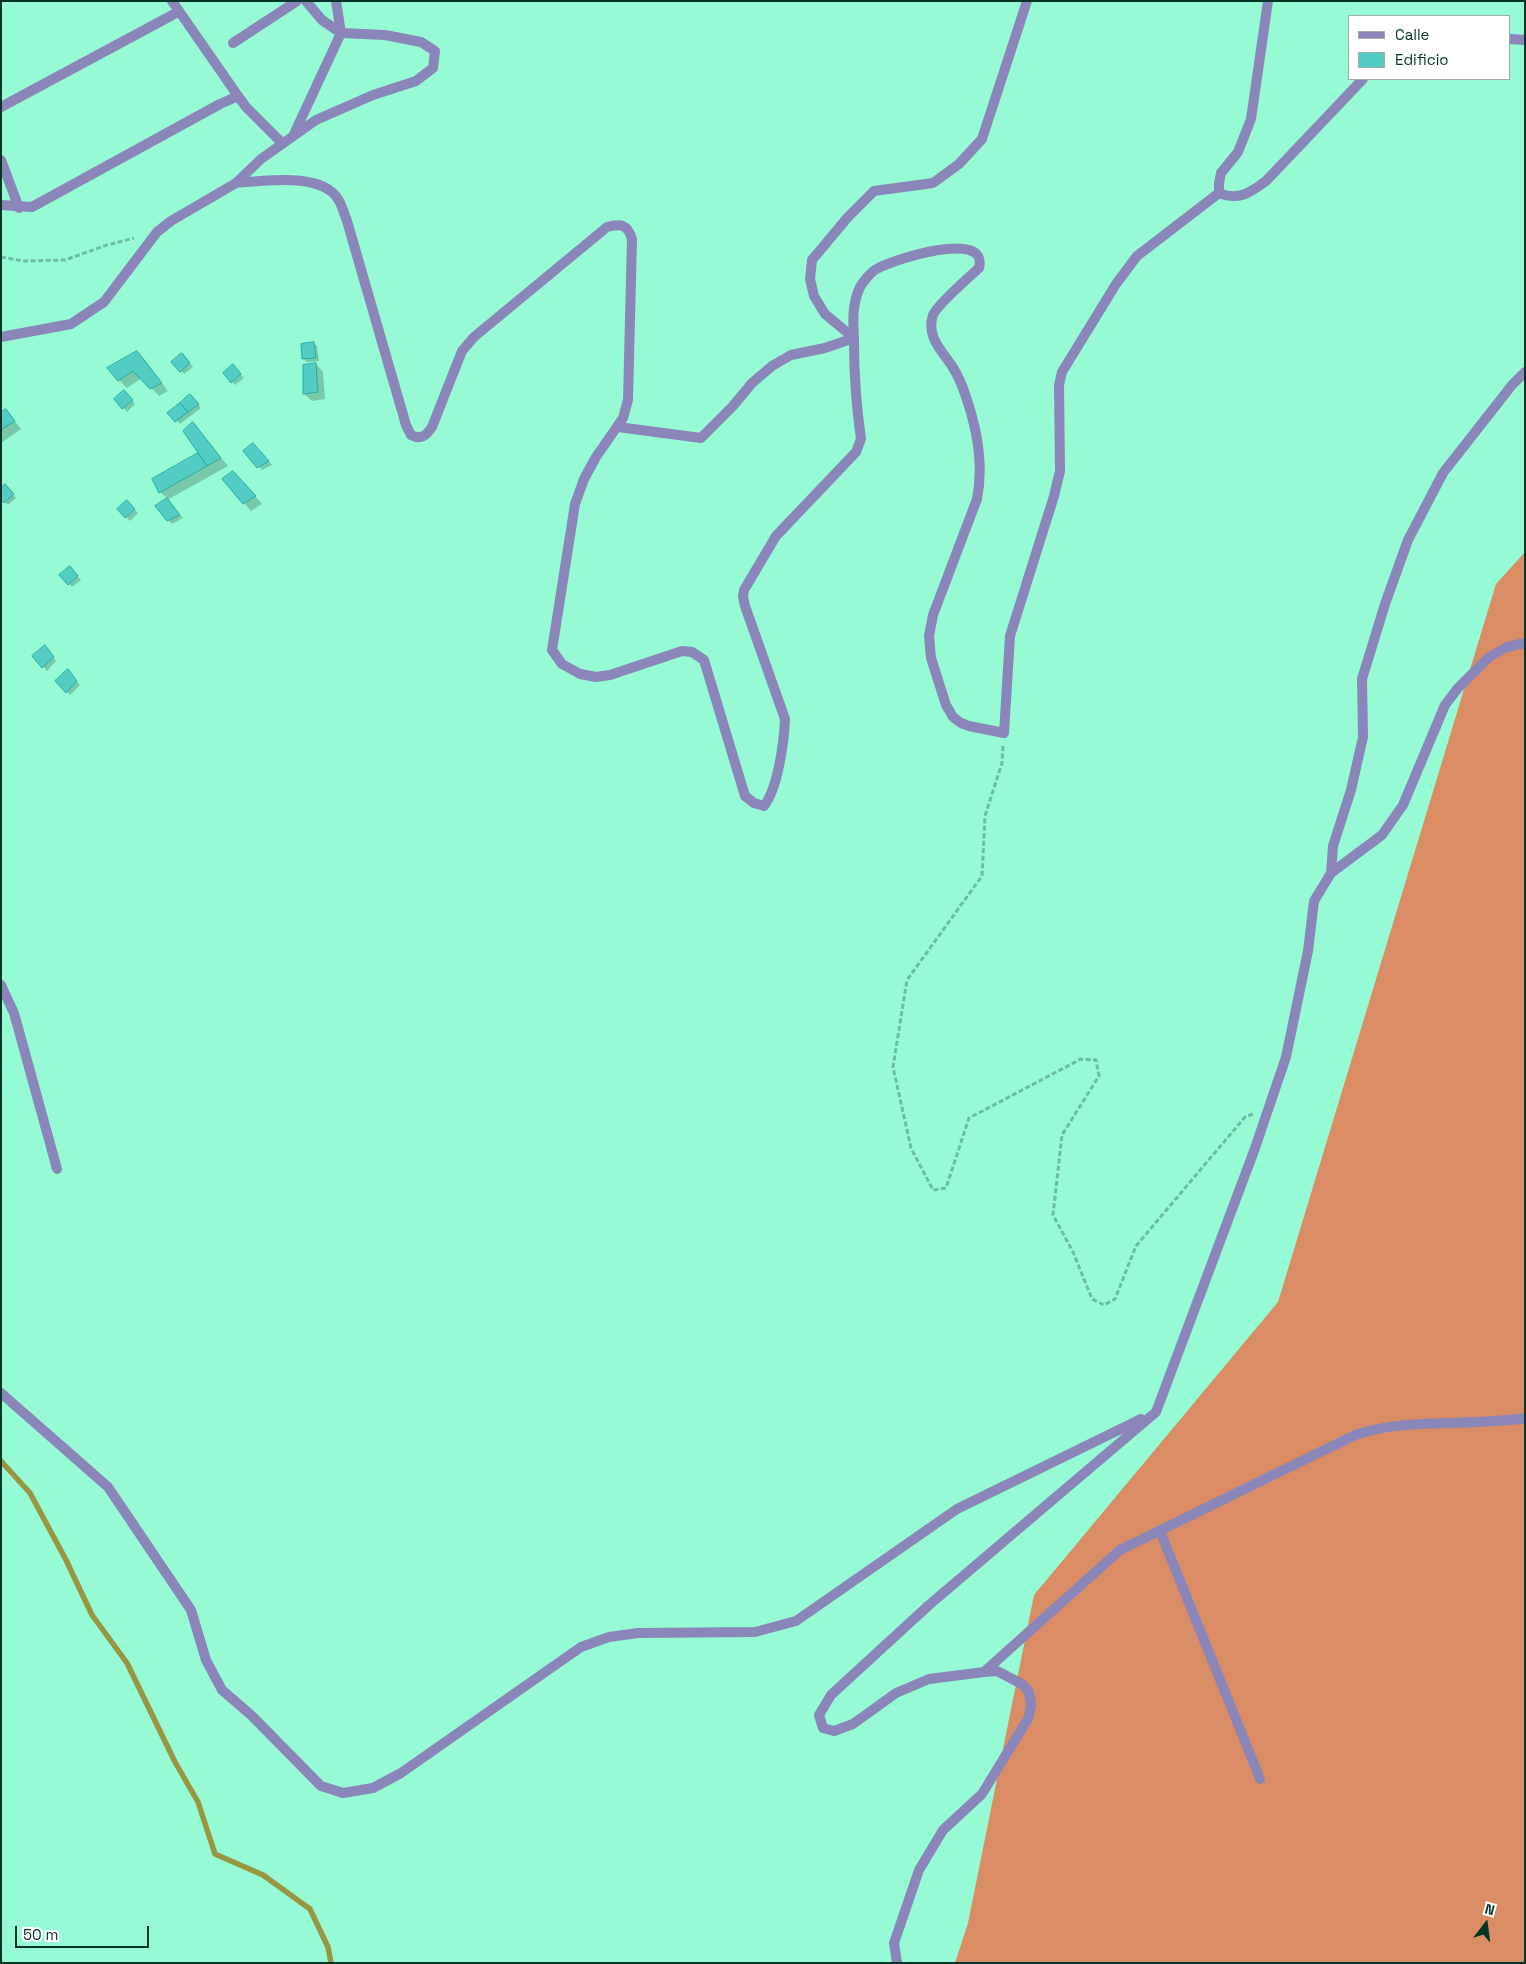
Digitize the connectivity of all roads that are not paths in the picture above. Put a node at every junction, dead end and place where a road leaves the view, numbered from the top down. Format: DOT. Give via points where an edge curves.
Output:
graph roads {
  1 [pos="172,1"];
  2 [pos="297,1"];
  3 [pos="306,1"];
  4 [pos="336,1"];
  5 [pos="1027,1"];
  6 [pos="1268,1"];
  7 [pos="178,12"];
  8 [pos="341,33"];
  9 [pos="1511,39"];
  10 [pos="1525,40"];
  11 [pos="233,43"];
  12 [pos="1362,80"];
  13 [pos="238,96"];
  14 [pos="1,108"];
  15 [pos="294,135"];
  16 [pos="282,143"];
  17 [pos="1,160"];
  18 [pos="236,183"];
  19 [pos="1219,193"];
  20 [pos="1,205"];
  21 [pos="19,208"];
  22 [pos="1,338"];
  23 [pos="854,338"];
  24 [pos="1525,372"];
  25 [pos="618,427"];
  26 [pos="1525,643"];
  27 [pos="1331,873"];
  28 [pos="1,985"];
  29 [pos="57,1169"];
  30 [pos="1,1393"];
  31 [pos="1156,1412"];
  32 [pos="1525,1418"];
  33 [pos="1160,1531"];
  34 [pos="984,1672"];
  35 [pos="1260,1779"];
  36 [pos="897,1963"];
  1 -- 7 [label="street"];
  2 -- 11 [label="street"];
  3 -- 8 [label="street" via="322,20"];
  4 -- 8 [label="street"];
  5 -- 23 [label="street" via="982,139 959,164 933,183 874,191 812,260 810,280 814,296 825,314"];
  6 -- 19 [label="street" via="1251,119 1238,152 1221,173"];
  7 -- 13 [label="street"];
  7 -- 14 [label="street"];
  8 -- 15 [label="street"];
  8 -- 15 [label="street" via="385,35 421,42 435,51 434,68 416,80 316,120"];
  9 -- 10 [label="street"];
  12 -- 19 [label="street" via="1266,182 1239,197"];
  13 -- 16 [label="street"];
  13 -- 21 [label="street" via="32,207"];
  15 -- 16 [label="street"];
  16 -- 18 [label="street"];
  17 -- 21 [label="street"];
  18 -- 22 [label="street" via="157,232 104,302 71,324"];
  18 -- 25 [label="street" via="303,181 326,187 338,199 406,425 411,435 420,438 432,426 462,351 474,337 607,226 623,225 632,239 628,400 624,418"];
  19 -- 23 [label="street" via="1130,264 1062,372 1059,385 1060,471 1010,636 1004,733 969,726 953,716 946,706 931,658 929,636 932,615 977,499 981,480 981,462 965,393 953,367 933,338 930,324 934,312 979,268 978,256 966,248 949,249 895,260 874,271 861,286 853,308"];
  20 -- 21 [label="street"];
  23 -- 25 [label="street" via="791,355 772,366 701,438"];
  23 -- 25 [label="street" via="859,446 776,536 744,590 745,606 785,719 785,736 772,794 764,806 745,796 704,660 692,652 682,652 596,677 580,674 562,664 552,650 575,504 596,457"];
  24 -- 27 [label="street" via="1443,473 1408,540 1362,679 1363,737 1333,846"];
  26 -- 27 [label="street" via="1489,657 1458,688 1444,705 1403,805 1382,835"];
  27 -- 31 [label="street" via="1314,900 1308,951 1288,1049"];
  28 -- 29 [label="street" via="14,1013"];
  30 -- 31 [label="street" via="108,1486 190,1610 206,1660 222,1690 251,1714 321,1786 343,1793 373,1788 401,1773 581,1647 609,1637 638,1633 755,1632 796,1621 957,1509"];
  31 -- 34 [label="street" via="928,1605 832,1695 819,1715 823,1728 834,1731 853,1724 896,1693 929,1679"];
  32 -- 33 [label="street" via="1374,1429 1355,1435"];
  33 -- 34 [label="street" via="1120,1550"];
  33 -- 35 [label="street"];
  34 -- 36 [label="street" via="997,1671 1022,1684 1029,1692 1029,1717 982,1794 943,1830 919,1870 894,1943"];
}
